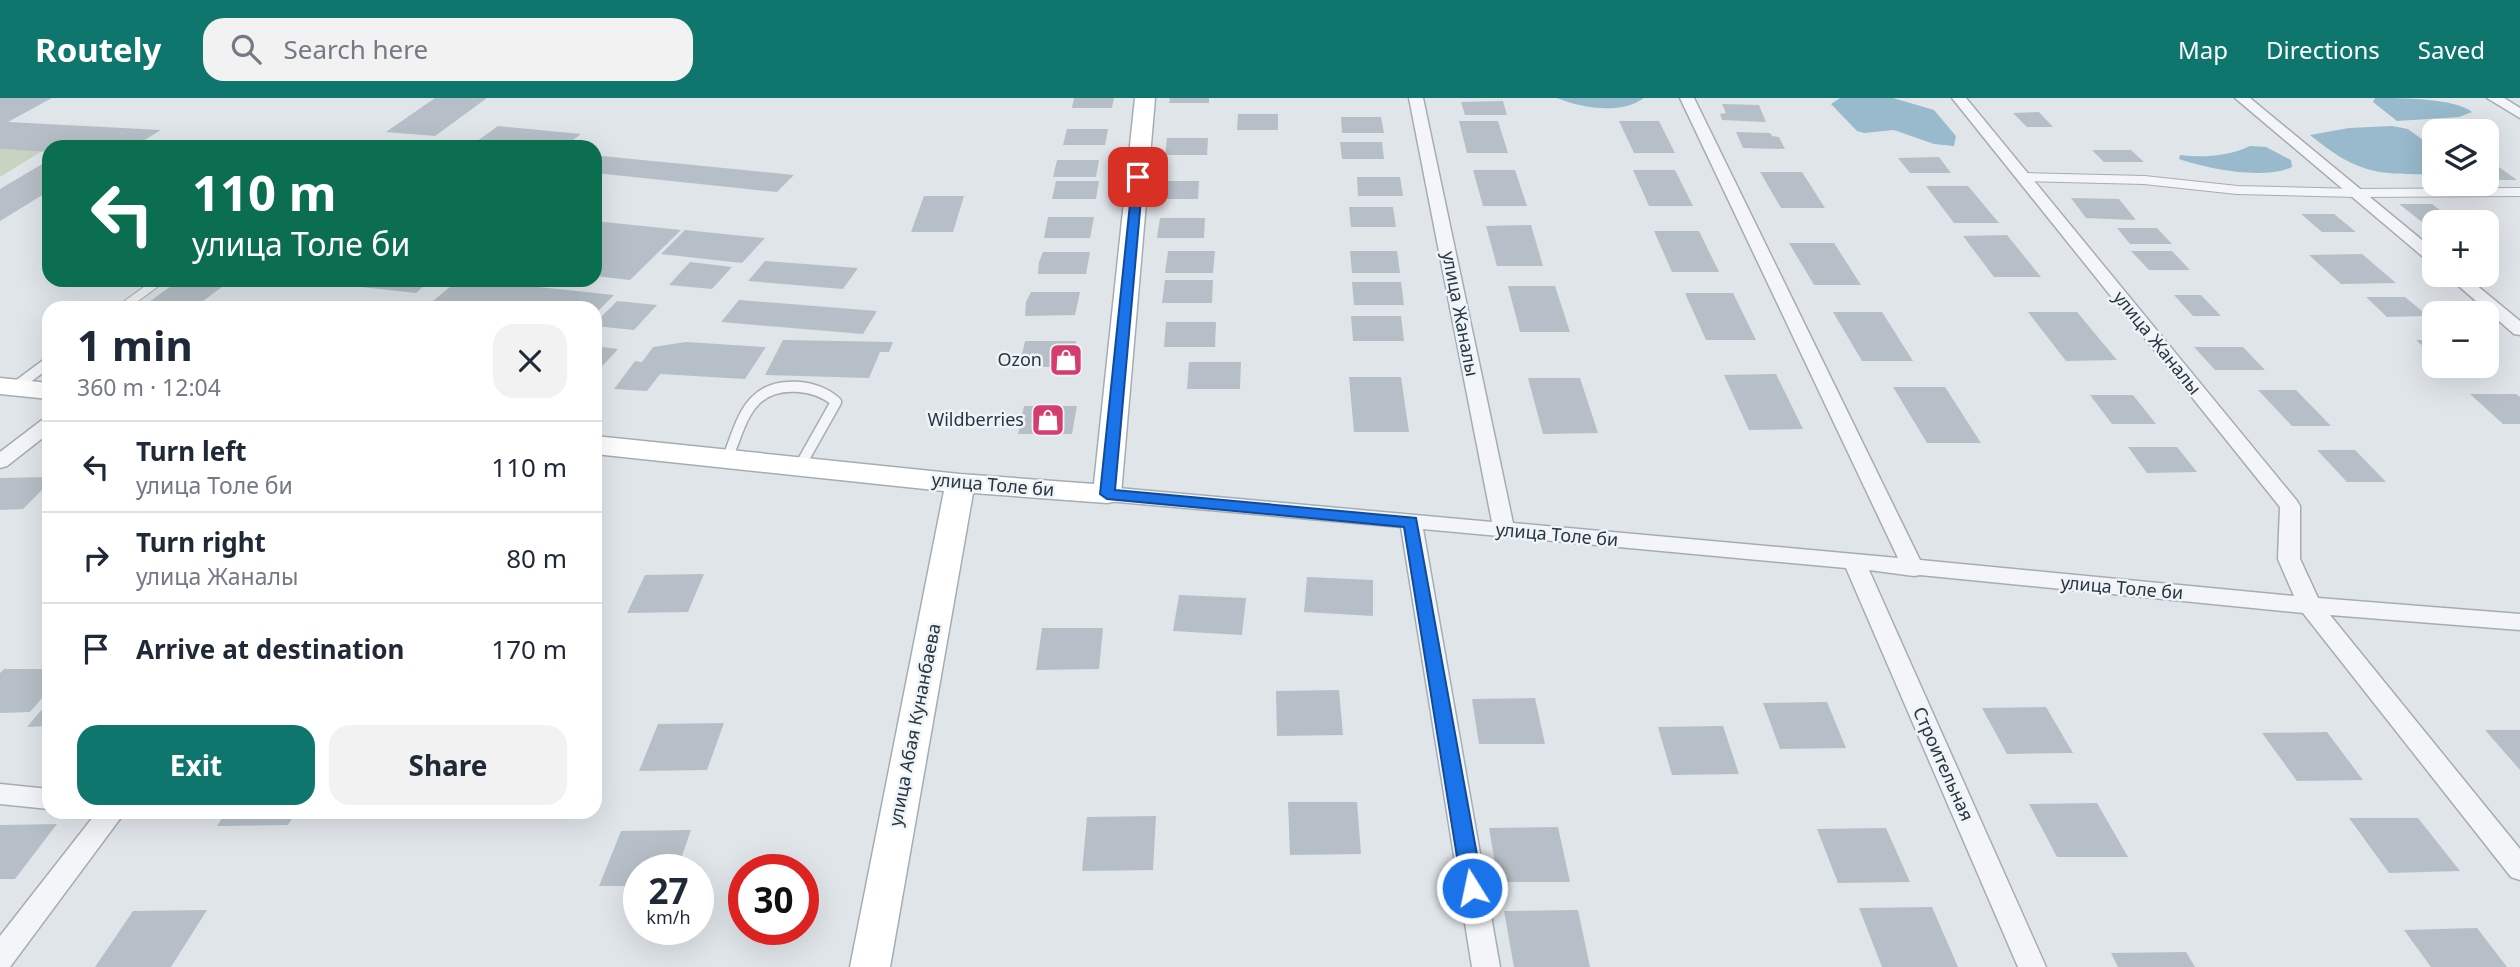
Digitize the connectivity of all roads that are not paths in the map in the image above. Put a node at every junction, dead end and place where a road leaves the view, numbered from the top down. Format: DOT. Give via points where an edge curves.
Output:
graph roads {
  1 [pos="1145,98"];
  2 [pos="1416,98"];
  3 [pos="1687,98"];
  4 [pos="1959,98"];
  5 [pos="2242,98"];
  6 [pos="2494,98"];
  7 [pos="2520,114"];
  8 [pos="2023,177"];
  9 [pos="2520,192"];
  10 [pos="2357,193"];
  11 [pos="2422,248"];
  12 [pos="150,287"];
  13 [pos="2468,287"];
  14 [pos="132,301"];
  15 [pos="2520,330"];
  16 [pos="42,366"];
  17 [pos="7,387"];
  18 [pos="42,390"];
  19 [pos="42,429"];
  20 [pos="602,446"];
  21 [pos="727,458"];
  22 [pos="0,461"];
  23 [pos="800,466"];
  24 [pos="960,483"];
  25 [pos="1107,494"];
  26 [pos="1411,522"];
  27 [pos="1504,531"];
  28 [pos="1854,561"];
  29 [pos="1914,569"];
  30 [pos="2311,606"];
  31 [pos="2520,622"];
  32 [pos="0,794"];
  33 [pos="42,798"];
  34 [pos="107,819"];
  35 [pos="2520,869"];
  36 [pos="0,958"];
  37 [pos="870,967"];
  38 [pos="1486,967"];
  39 [pos="2032,967"];
  1 -- 25 [label="street"];
  2 -- 27 [label="street, улица Жаналы"];
  3 -- 29 [label="street"];
  4 -- 8 [label="street, улица Жаналы"];
  5 -- 10 [label="street"];
  6 -- 7 [label="street"];
  8 -- 10 [label="lane"];
  8 -- 30 [label="street, улица Жаналы" via="2290,506 2290,559"];
  9 -- 10 [label="lane"];
  10 -- 11 [label="street"];
  12 -- 14 [label="lane"];
  13 -- 15 [label="street"];
  16 -- 17 [label="lane"];
  17 -- 18 [label="street"];
  19 -- 22 [label="street"];
  20 -- 21 [label="street, улица Толе би"];
  21 -- 23 [label="street, улица Толе би"];
  21 -- 23 [label="lane" via="756,400 775,391 808,387 829,394 836,402"];
  23 -- 24 [label="street, улица Толе би"];
  24 -- 25 [label="street, улица Толе би"];
  24 -- 37 [label="street, улица Абая Кунанбаева"];
  25 -- 26 [label="street, улица Толе би"];
  26 -- 27 [label="street, улица Толе би"];
  26 -- 38 [label="street"];
  27 -- 28 [label="street, улица Толе би"];
  28 -- 29 [label="street, улица Толе би"];
  28 -- 39 [label="street, Строительная"];
  29 -- 30 [label="street, улица Толе би"];
  30 -- 31 [label="street, улица Толе би"];
  30 -- 35 [label="street"];
  32 -- 33 [label="street"];
  34 -- 36 [label="street"];
}
